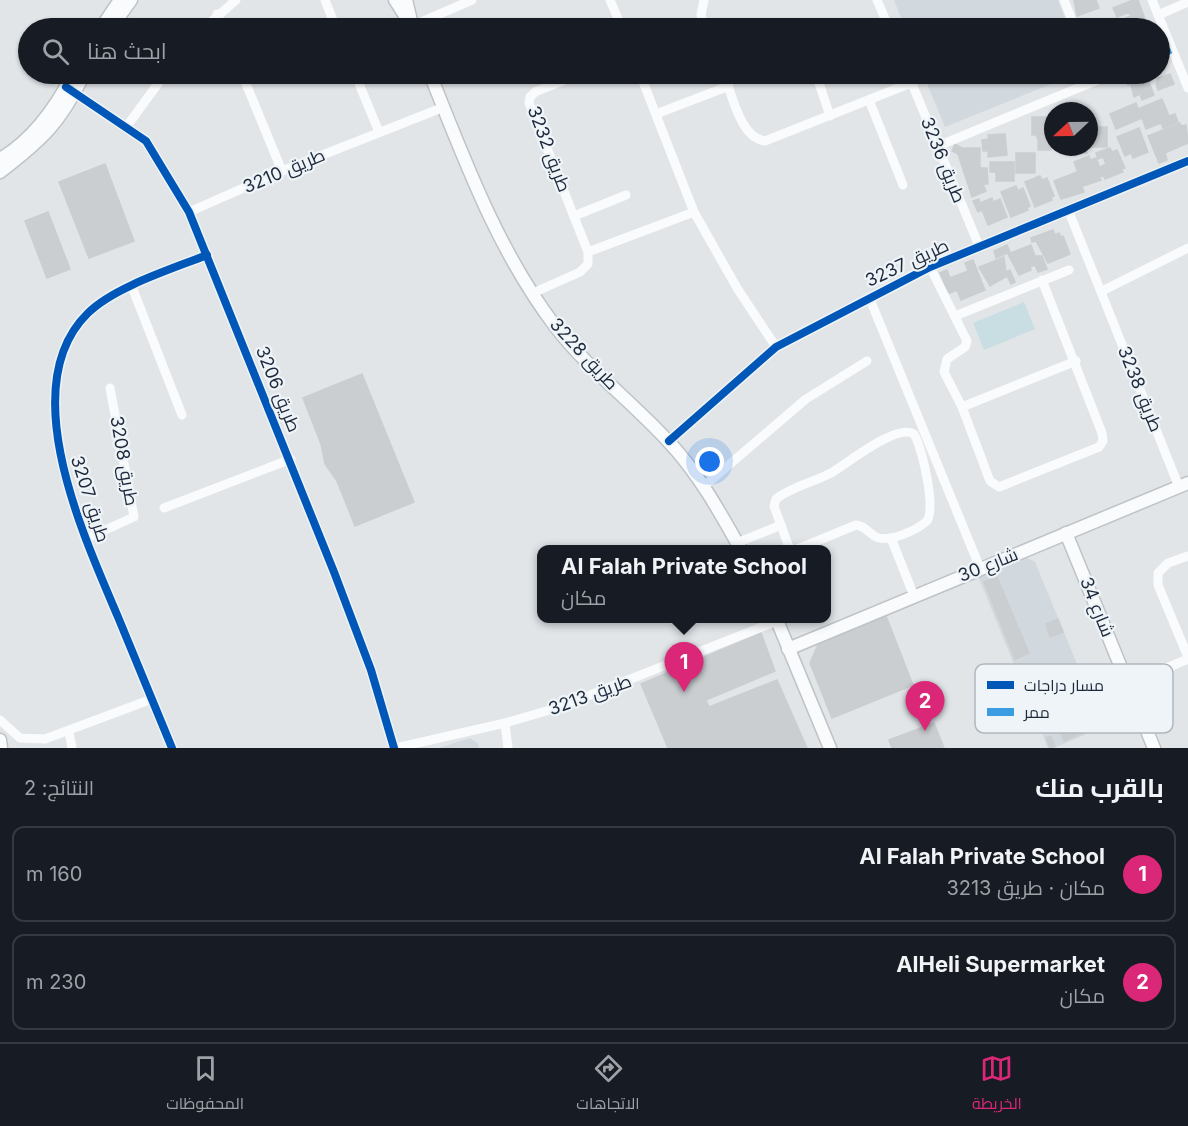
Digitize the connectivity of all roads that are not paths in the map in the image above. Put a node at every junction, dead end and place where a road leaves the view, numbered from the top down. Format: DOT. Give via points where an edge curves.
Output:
graph roads {
  1 [pos="120,0"];
  2 [pos="131,0"];
  3 [pos="236,0"];
  4 [pos="324,0"];
  5 [pos="395,0"];
  6 [pos="406,0"];
  7 [pos="472,0"];
  8 [pos="610,0"];
  9 [pos="704,0"];
  10 [pos="877,0"];
  11 [pos="1064,0"];
  12 [pos="1152,0"];
  13 [pos="1188,2"];
  14 [pos="217,14"];
  15 [pos="1158,15"];
  16 [pos="108,18"];
  17 [pos="118,18"];
  18 [pos="213,18"];
  19 [pos="219,18"];
  20 [pos="332,18"];
  21 [pos="406,18"];
  22 [pos="410,18"];
  23 [pos="432,18"];
  24 [pos="618,18"];
  25 [pos="702,18"];
  26 [pos="885,18"];
  27 [pos="1071,18"];
  28 [pos="1159,18"];
  29 [pos="1170,45"];
  30 [pos="1172,50"];
  31 [pos="71,84"];
  32 [pos="75,84"];
  33 [pos="158,84"];
  34 [pos="246,84"];
  35 [pos="359,84"];
  36 [pos="434,84"];
  37 [pos="555,84"];
  38 [pos="644,84"];
  39 [pos="819,84"];
  40 [pos="898,84"];
  41 [pos="912,84"];
  42 [pos="1079,84"];
  43 [pos="729,86"];
  44 [pos="1188,88"];
  45 [pos="70,90"];
  46 [pos="869,100"];
  47 [pos="444,107"];
  48 [pos="656,114"];
  49 [pos="830,116"];
  50 [pos="127,126"];
  51 [pos="379,132"];
  52 [pos="938,146"];
  53 [pos="0,159"];
  54 [pos="1188,161"];
  55 [pos="282,171"];
  56 [pos="0,172"];
  57 [pos="903,185"];
  58 [pos="626,195"];
  59 [pos="189,212"];
  60 [pos="694,212"];
  61 [pos="1069,212"];
  62 [pos="574,216"];
  63 [pos="979,246"];
  64 [pos="1188,248"];
  65 [pos="588,252"];
  66 [pos="207,255"];
  67 [pos="930,267"];
  68 [pos="1069,270"];
  69 [pos="1042,280"];
  70 [pos="132,287"];
  71 [pos="1102,291"];
  72 [pos="533,292"];
  73 [pos="869,297"];
  74 [pos="955,316"];
  75 [pos="776,347"];
  76 [pos="867,361"];
  77 [pos="1076,361"];
  78 [pos="110,388"];
  79 [pos="962,407"];
  80 [pos="182,415"];
  81 [pos="669,441"];
  82 [pos="291,459"];
  83 [pos="1184,485"];
  84 [pos="703,487"];
  85 [pos="164,508"];
  86 [pos="781,525"];
  87 [pos="1066,533"];
  88 [pos="891,537"];
  89 [pos="85,539"];
  90 [pos="738,545"];
  91 [pos="741,545"];
  92 [pos="788,545"];
  93 [pos="805,545"];
  94 [pos="1188,556"];
  95 [pos="980,568"];
  96 [pos="914,596"];
  97 [pos="769,623"];
  98 [pos="777,623"];
  99 [pos="788,649"];
  100 [pos="1188,658"];
  101 [pos="1120,664"];
  102 [pos="1173,665"];
  103 [pos="152,699"];
  104 [pos="0,720"];
  105 [pos="505,723"];
  106 [pos="69,732"];
  107 [pos="1148,733"];
  108 [pos="0,740"];
  109 [pos="1,748"];
  110 [pos="72,748"];
  111 [pos="172,748"];
  112 [pos="395,748"];
  113 [pos="508,748"];
  114 [pos="830,748"];
  115 [pos="1154,748"];
  1 -- 16 [label="street"];
  2 -- 17 [label="street"];
  3 -- 14 [label="street"];
  4 -- 20 [label="street"];
  5 -- 21 [label="street"];
  6 -- 22 [label="street"];
  7 -- 23 [label="street"];
  8 -- 24 [label="street"];
  9 -- 25 [label="street"];
  10 -- 26 [label="street"];
  11 -- 27 [label="street"];
  12 -- 15 [label="street"];
  13 -- 15 [label="street"];
  14 -- 18 [label="street"];
  14 -- 19 [label="street"];
  15 -- 28 [label="street"];
  29 -- 30 [label="street"];
  30 -- 44 [label="street"];
  31 -- 45 [label="street"];
  32 -- 45 [label="street"];
  33 -- 50 [label="street"];
  34 -- 55 [label="street"];
  35 -- 51 [label="street"];
  36 -- 47 [label="street, طريق 3228"];
  37 -- 62 [label="street, طريق 3232" via="536,92 529,100"];
  38 -- 48 [label="street"];
  39 -- 49 [label="street"];
  40 -- 46 [label="street"];
  41 -- 52 [label="street, طريق 3236"];
  42 -- 52 [label="street"];
  43 -- 48 [label="street"];
  43 -- 49 [label="street" via="747,131 760,140 771,140"];
  45 -- 50 [label="street, طريق 3206"];
  45 -- 53 [label="street" via="29,137"];
  45 -- 56 [label="street" via="68,107 49,130"];
  46 -- 49 [label="street"];
  46 -- 57 [label="street"];
  47 -- 51 [label="street, طريق 3210"];
  47 -- 72 [label="street, طريق 3228" via="491,222"];
  48 -- 60 [label="street"];
  50 -- 59 [label="street, طريق 3206" via="152,149"];
  51 -- 55 [label="street, طريق 3210"];
  52 -- 63 [label="street, طريق 3236"];
  54 -- 61 [label="street, طريق 3237"];
  55 -- 59 [label="street, طريق 3210"];
  58 -- 62 [label="street"];
  59 -- 66 [label="street, طريق 3206"];
  60 -- 65 [label="street"];
  60 -- 75 [label="street" via="736,288"];
  61 -- 63 [label="street, طريق 3237"];
  61 -- 71 [label="street, طريق 3238"];
  62 -- 65 [label="street, طريق 3232"];
  63 -- 67 [label="street, طريق 3237"];
  64 -- 71 [label="street"];
  65 -- 72 [label="street" via="585,269"];
  66 -- 70 [label="street, طريق 3207"];
  66 -- 82 [label="street, طريق 3206"];
  67 -- 73 [label="street, طريق 3237"];
  67 -- 74 [label="street"];
  68 -- 69 [label="street"];
  69 -- 74 [label="street"];
  69 -- 77 [label="street"];
  70 -- 80 [label="street"];
  70 -- 89 [label="street, طريق 3207" via="107,298 89,312 70,336 60,366 59,451"];
  71 -- 83 [label="street, طريق 3238"];
  72 -- 81 [label="street, طريق 3228" via="555,327"];
  73 -- 75 [label="street, طريق 3237"];
  73 -- 95 [label="street"];
  74 -- 79 [label="street" via="967,343 947,359 944,368"];
  75 -- 81 [label="street, طريق 3237"];
  76 -- 84 [label="street" via="806,399"];
  77 -- 79 [label="street"];
  77 -- 79 [label="street" via="1103,441 1099,447 1006,486 995,486 990,481"];
  78 -- 89 [label="street, طريق 3208" via="134,517"];
  81 -- 84 [label="street, طريق 3228"];
  82 -- 85 [label="street, طريق 3208"];
  82 -- 112 [label="street, طريق 3206" via="371,670"];
  83 -- 87 [label="street, شارع 30"];
  84 -- 90 [label="street, طريق 3228"];
  86 -- 88 [label="street" via="774,506 778,496 830,473 863,449 909,431 915,436 926,477 931,514 924,524"];
  86 -- 91 [label="street"];
  86 -- 92 [label="street"];
  87 -- 95 [label="street, شارع 30"];
  87 -- 101 [label="street, شارع 34"];
  88 -- 93 [label="street" via="879,539 856,525"];
  88 -- 96 [label="street"];
  89 -- 103 [label="street, طريق 3207"];
  94 -- 100 [label="street" via="1168,563 1158,573 1158,585"];
  95 -- 96 [label="street, شارع 30"];
  96 -- 99 [label="street, شارع 30"];
  97 -- 105 [label="street, طريق 3213" via="632,680"];
  98 -- 99 [label="street"];
  99 -- 114 [label="street"];
  100 -- 102 [label="street"];
  103 -- 106 [label="street"];
  103 -- 111 [label="street, طريق 3207"];
  104 -- 106 [label="street" via="13,733 28,739"];
  105 -- 112 [label="street, طريق 3213"];
  105 -- 113 [label="street"];
  106 -- 110 [label="street"];
  107 -- 115 [label="street, شارع 34"];
  108 -- 109 [label="street"];
}
